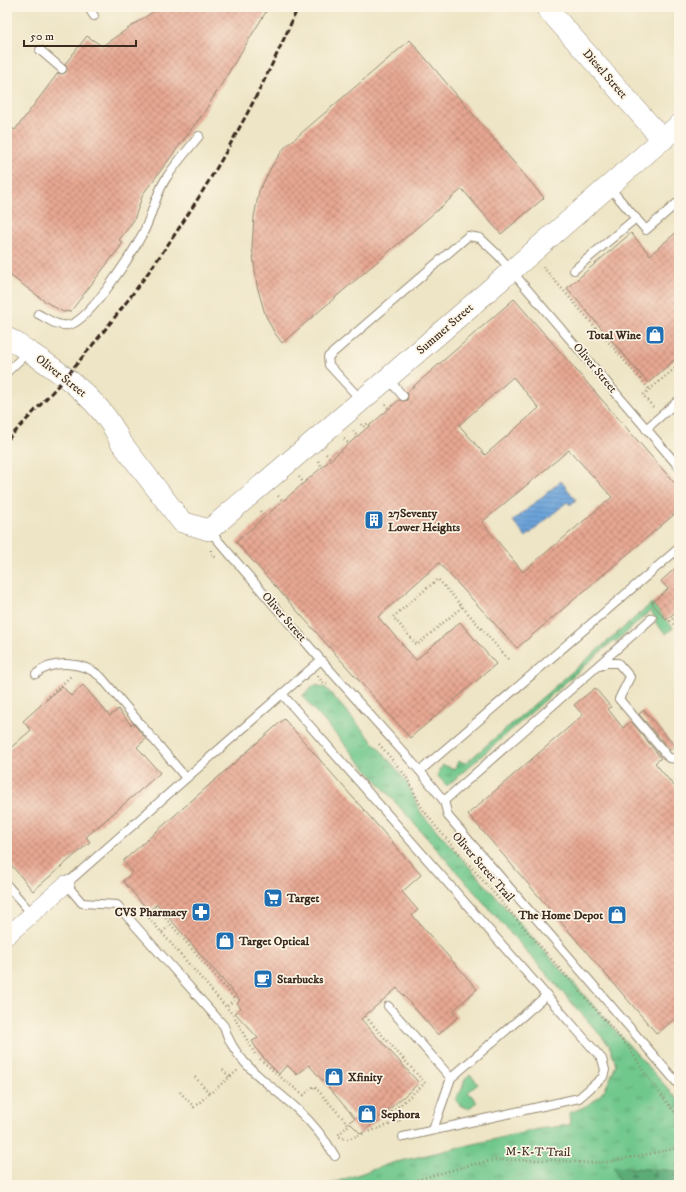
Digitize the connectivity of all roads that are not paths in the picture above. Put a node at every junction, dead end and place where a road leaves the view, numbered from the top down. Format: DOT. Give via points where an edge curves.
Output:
graph roads {
  1 [pos="88,7"];
  2 [pos="546,7"];
  3 [pos="94,16"];
  4 [pos="40,50"];
  5 [pos="62,69"];
  6 [pos="679,126"];
  7 [pos="199,136"];
  8 [pos="663,140"];
  9 [pos="609,187"];
  10 [pos="679,207"];
  11 [pos="636,218"];
  12 [pos="511,270"];
  13 [pos="574,270"];
  14 [pos="38,314"];
  15 [pos="7,338"];
  16 [pos="16,357"];
  17 [pos="388,378"];
  18 [pos="403,396"];
  19 [pos="362,400"];
  20 [pos="679,400"];
  21 [pos="646,429"];
  22 [pos="679,467"];
  23 [pos="209,530"];
  24 [pos="679,548"];
  25 [pos="652,618"];
  26 [pos="321,660"];
  27 [pos="594,669"];
  28 [pos="36,674"];
  29 [pos="282,694"];
  30 [pos="679,759"];
  31 [pos="420,771"];
  32 [pos="186,778"];
  33 [pos="444,801"];
  34 [pos="66,884"];
  35 [pos="7,885"];
  36 [pos="32,914"];
  37 [pos="7,936"];
  38 [pos="547,995"];
  39 [pos="388,1006"];
  40 [pos="451,1078"];
  41 [pos="679,1085"];
  42 [pos="433,1130"];
  43 [pos="403,1137"];
  44 [pos="335,1156"];
  1 -- 3 [label="lane"];
  2 -- 8 [label="street, Diesel Street"];
  4 -- 5 [label="lane"];
  6 -- 8 [label="street, Summer Street"];
  7 -- 14 [label="lane" via="165,180 143,233 115,278 81,319 71,325 59,325"];
  8 -- 9 [label="street, Summer Street"];
  9 -- 11 [label="lane"];
  9 -- 12 [label="street, Summer Street"];
  10 -- 11 [label="lane" via="676,204 646,230"];
  11 -- 13 [label="lane"];
  12 -- 17 [label="street, Summer Street"];
  12 -- 19 [label="lane, Oliver Street" via="480,238 468,236 328,357 329,365"];
  12 -- 21 [label="lane, Oliver Street"];
  15 -- 16 [label="street, Oliver Street"];
  16 -- 23 [label="street, Oliver Street" via="74,397 107,434 120,441 182,522"];
  17 -- 18 [label="lane"];
  17 -- 19 [label="street, Summer Street"];
  19 -- 23 [label="street, Summer Street"];
  20 -- 21 [label="lane"];
  21 -- 22 [label="lane, Oliver Street"];
  23 -- 26 [label="lane, Oliver Street"];
  24 -- 31 [label="lane"];
  25 -- 27 [label="lane"];
  26 -- 29 [label="lane"];
  26 -- 31 [label="lane, Oliver Street"];
  27 -- 30 [label="lane" via="606,663 618,663 630,677 619,699 669,758"];
  27 -- 33 [label="lane"];
  28 -- 32 [label="lane" via="48,666 62,664 83,666 95,671"];
  29 -- 32 [label="lane"];
  29 -- 38 [label="lane"];
  31 -- 33 [label="lane, Oliver Street"];
  32 -- 34 [label="lane"];
  33 -- 41 [label="lane, Oliver Street" via="449,817"];
  34 -- 36 [label="street"];
  34 -- 44 [label="lane" via="82,903 117,905 224,1026 226,1034 245,1063 299,1111 328,1143"];
  35 -- 36 [label="lane"];
  36 -- 37 [label="street"];
  38 -- 40 [label="lane"];
  38 -- 42 [label="lane" via="602,1059 605,1070 603,1077 579,1098"];
  39 -- 40 [label="lane"];
  40 -- 42 [label="lane"];
  42 -- 43 [label="lane"];
}
